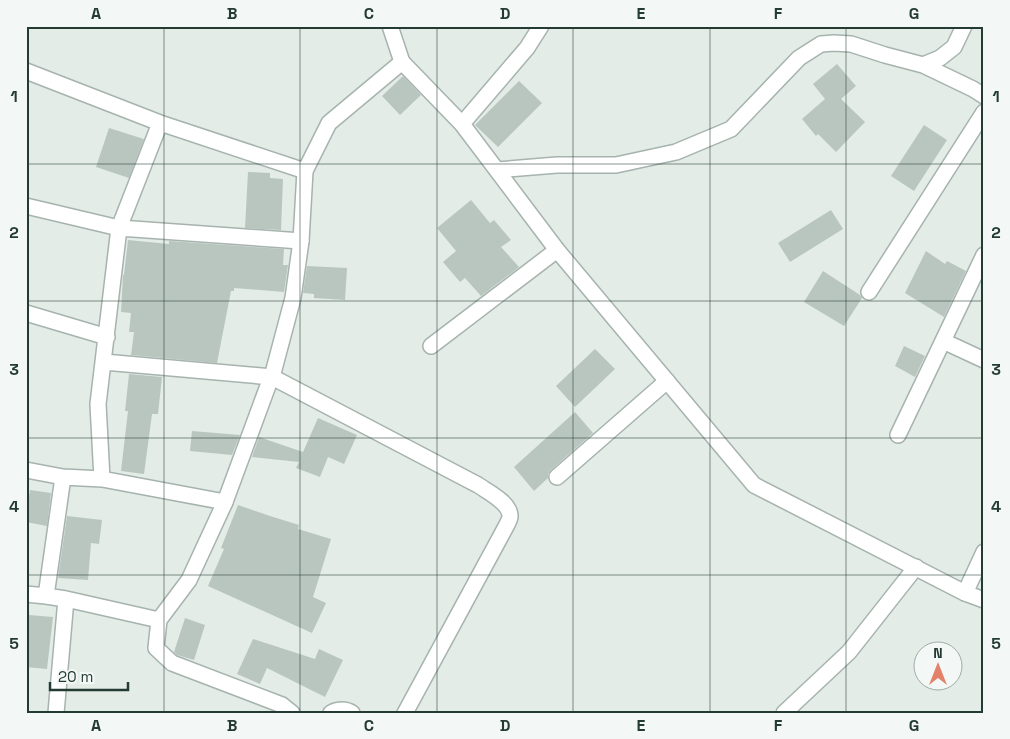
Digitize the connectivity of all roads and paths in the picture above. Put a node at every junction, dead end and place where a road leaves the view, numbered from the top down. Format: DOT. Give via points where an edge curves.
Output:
graph roads {
  1 [pos="390,26"];
  2 [pos="541,26"];
  3 [pos="964,26"];
  4 [pos="402,62"];
  5 [pos="923,65"];
  6 [pos="26,71"];
  7 [pos="984,96"];
  8 [pos="984,112"];
  9 [pos="160,123"];
  10 [pos="462,124"];
  11 [pos="497,170"];
  12 [pos="305,171"];
  13 [pos="26,206"];
  14 [pos="119,228"];
  15 [pos="301,241"];
  16 [pos="557,250"];
  17 [pos="984,255"];
  18 [pos="868,292"];
  19 [pos="26,312"];
  20 [pos="107,337"];
  21 [pos="943,341"];
  22 [pos="431,346"];
  23 [pos="984,360"];
  24 [pos="104,362"];
  25 [pos="272,378"];
  26 [pos="667,381"];
  27 [pos="898,435"];
  28 [pos="26,470"];
  29 [pos="557,477"];
  30 [pos="63,478"];
  31 [pos="102,479"];
  32 [pos="225,502"];
  33 [pos="984,552"];
  34 [pos="916,567"];
  35 [pos="964,592"];
  36 [pos="26,594"];
  37 [pos="46,596"];
  38 [pos="66,599"];
  39 [pos="984,600"];
  40 [pos="159,620"];
  41 [pos="56,713"];
  42 [pos="292,713"];
  43 [pos="331,713"];
  44 [pos="352,713"];
  45 [pos="405,713"];
  46 [pos="784,713"];
  1 -- 4 [label="street"];
  2 -- 10 [label="street" via="527,48"];
  3 -- 5 [label="street" via="954,46 940,58"];
  4 -- 10 [label="street"];
  4 -- 12 [label="street" via="329,123"];
  5 -- 7 [label="street"];
  5 -- 11 [label="street" via="851,44 821,44 799,58 731,129 676,152 616,165"];
  6 -- 9 [label="street"];
  8 -- 18 [label="street"];
  9 -- 12 [label="street"];
  9 -- 14 [label="street"];
  10 -- 11 [label="street"];
  11 -- 16 [label="street"];
  12 -- 15 [label="street"];
  13 -- 14 [label="street"];
  14 -- 15 [label="street"];
  14 -- 20 [label="street"];
  15 -- 25 [label="street" via="293,298"];
  16 -- 22 [label="street"];
  16 -- 26 [label="street"];
  17 -- 21 [label="street"];
  19 -- 20 [label="street"];
  20 -- 24 [label="street"];
  21 -- 23 [label="street"];
  21 -- 27 [label="street"];
  24 -- 25 [label="street"];
  24 -- 31 [label="street" via="98,404"];
  25 -- 32 [label="street"];
  25 -- 45 [label="street" via="478,485 508,508 510,517 503,532"];
  26 -- 29 [label="street"];
  26 -- 34 [label="street" via="754,485"];
  28 -- 30 [label="street"];
  30 -- 31 [label="street"];
  30 -- 37 [label="street"];
  31 -- 32 [label="street"];
  32 -- 40 [label="street" via="189,580"];
  33 -- 35 [label="street"];
  34 -- 35 [label="street"];
  34 -- 46 [label="street" via="849,652"];
  35 -- 39 [label="street"];
  36 -- 37 [label="street"];
  37 -- 38 [label="street"];
  38 -- 40 [label="street"];
  38 -- 41 [label="street"];
  40 -- 42 [label="street" via="156,648 172,663 282,705"];
  43 -- 44 [label="street" via="342,709"];
}
